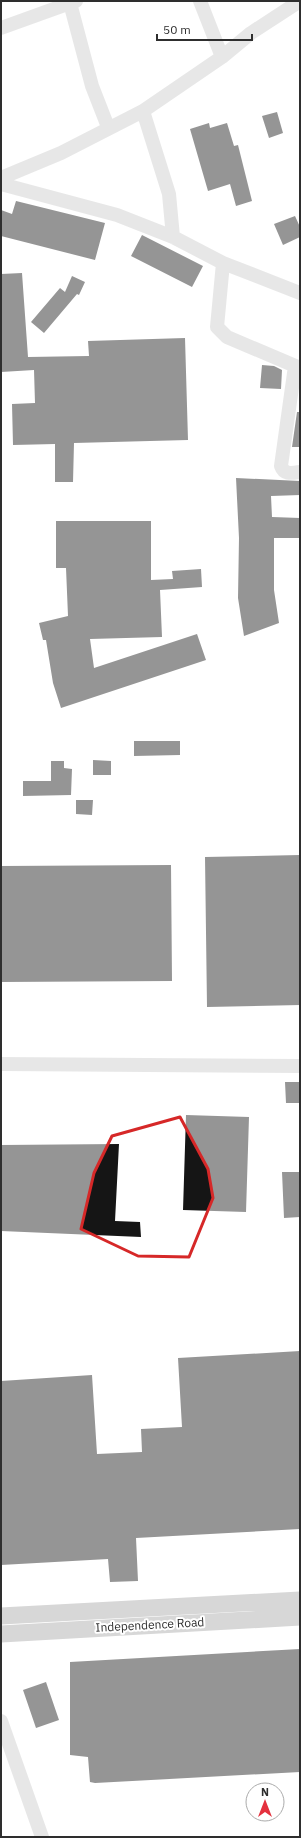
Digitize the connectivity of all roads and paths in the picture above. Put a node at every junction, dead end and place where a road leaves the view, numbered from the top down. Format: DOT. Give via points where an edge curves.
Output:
graph roads {
  1 [pos="200,1"];
  2 [pos="73,2"];
  3 [pos="299,2"];
  4 [pos="300,17"];
  5 [pos="1,28"];
  6 [pos="222,57"];
  7 [pos="143,111"];
  8 [pos="108,128"];
  9 [pos="2,176"];
  10 [pos="173,237"];
  11 [pos="223,263"];
  12 [pos="300,293"];
  13 [pos="297,367"];
  14 [pos="300,472"];
  15 [pos="1,1064"];
  16 [pos="300,1066"];
  17 [pos="300,1600"];
  18 [pos="1,1616"];
  19 [pos="300,1617"];
  20 [pos="1,1634"];
  21 [pos="1,1721"];
  22 [pos="42,1837"];
  1 -- 6 [label="street"];
  2 -- 5 [label="street"];
  2 -- 8 [label="street" via="92,86"];
  3 -- 4 [label="street"];
  3 -- 6 [label="street" via="250,34"];
  6 -- 7 [label="street"];
  7 -- 8 [label="street"];
  7 -- 10 [label="street" via="169,194"];
  8 -- 9 [label="street" via="61,153"];
  9 -- 10 [label="street"];
  10 -- 11 [label="street"];
  11 -- 12 [label="street"];
  11 -- 13 [label="street" via="217,327 227,337"];
  13 -- 14 [label="street" via="281,466 287,473"];
  15 -- 16 [label="street"];
  17 -- 18 [label="main road, Independence Road"];
  19 -- 20 [label="main road, Independence Road"];
  21 -- 22 [label="street"];
}
